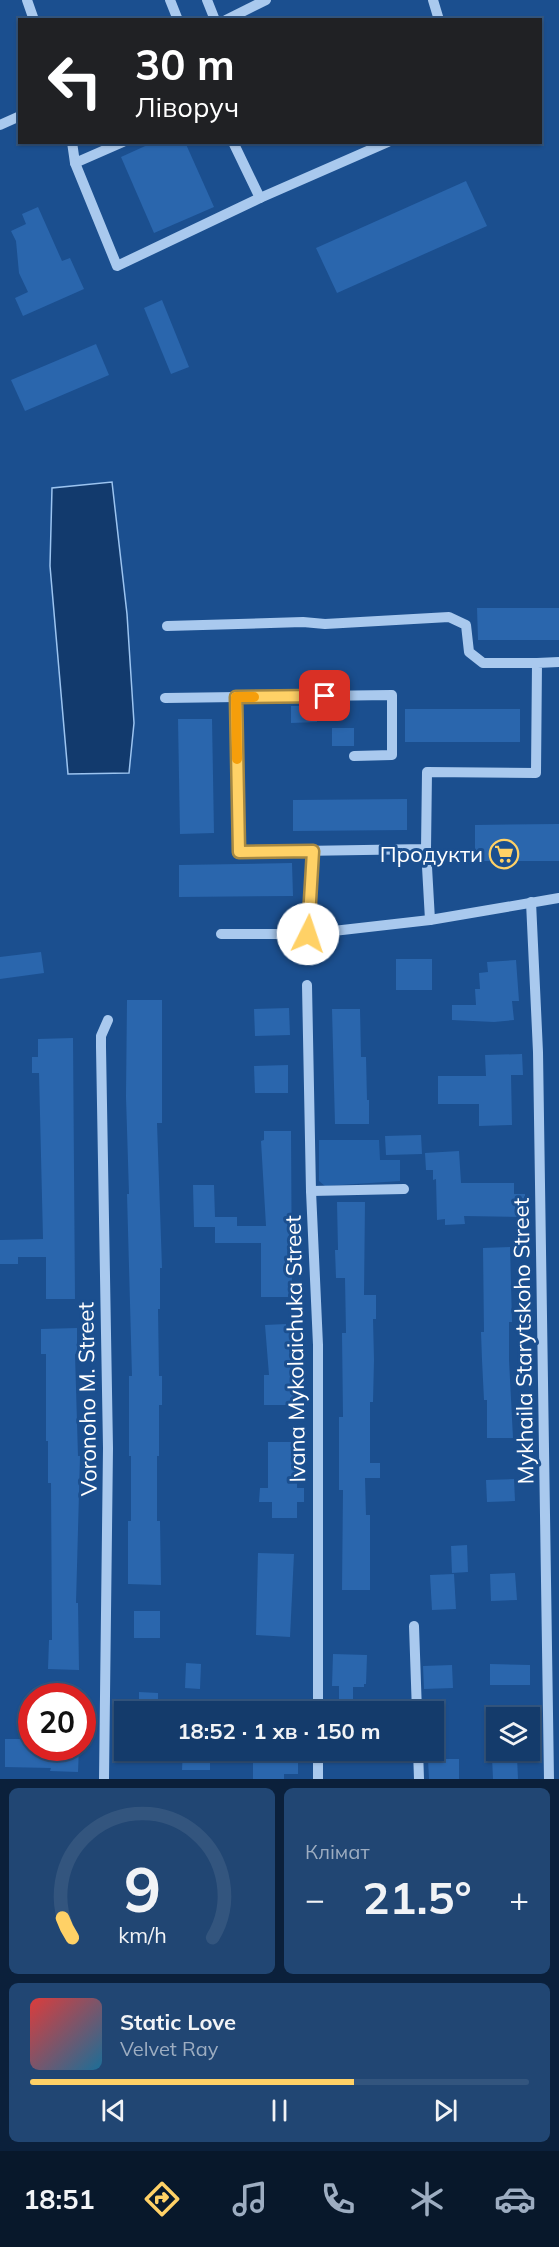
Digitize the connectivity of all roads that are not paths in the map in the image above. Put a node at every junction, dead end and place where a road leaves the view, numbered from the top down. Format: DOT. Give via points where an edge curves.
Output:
graph roads {
  1 [pos="27,0"];
  2 [pos="170,0"];
  3 [pos="207,0"];
  4 [pos="266,0"];
  5 [pos="433,0"];
  6 [pos="33,18"];
  7 [pos="177,18"];
  8 [pos="214,18"];
  9 [pos="230,18"];
  10 [pos="439,18"];
  11 [pos="18,117"];
  12 [pos="0,125"];
  13 [pos="72,144"];
  14 [pos="118,144"];
  15 [pos="234,144"];
  16 [pos="383,144"];
  17 [pos="75,163"];
  18 [pos="260,198"];
  19 [pos="167,626"];
  20 [pos="559,662"];
  21 [pos="537,663"];
  22 [pos="236,697"];
  23 [pos="165,698"];
  24 [pos="354,756"];
  25 [pos="426,849"];
  26 [pos="313,851"];
  27 [pos="559,898"];
  28 [pos="531,902"];
  29 [pos="430,920"];
  30 [pos="221,934"];
  31 [pos="308,934"];
  32 [pos="307,985"];
  33 [pos="108,1020"];
  34 [pos="404,1189"];
  35 [pos="310,1191"];
  36 [pos="414,1626"];
  37 [pos="318,1701"];
  38 [pos="417,1701"];
  39 [pos="318,1761"];
  40 [pos="418,1761"];
  41 [pos="104,1779"];
  42 [pos="318,1779"];
  43 [pos="419,1779"];
  44 [pos="549,1779"];
  1 -- 6 [label="street"];
  2 -- 7 [label="street"];
  3 -- 8 [label="street"];
  4 -- 9 [label="street"];
  5 -- 10 [label="street"];
  11 -- 12 [label="street"];
  13 -- 17 [label="street"];
  14 -- 17 [label="street"];
  15 -- 18 [label="street"];
  16 -- 18 [label="street"];
  17 -- 18 [label="street" via="117,266"];
  19 -- 21 [label="street" via="325,624 449,617 466,625 469,652 483,663"];
  20 -- 21 [label="street"];
  21 -- 25 [label="street" via="536,773 427,772"];
  22 -- 23 [label="street"];
  22 -- 24 [label="street" via="392,695 392,755"];
  22 -- 26 [label="street" via="239,852"];
  25 -- 26 [label="street"];
  25 -- 29 [label="street"];
  26 -- 31 [label="street"];
  27 -- 28 [label="street"];
  28 -- 29 [label="street"];
  28 -- 44 [label="street, Mykhaila Starytskoho Street" via="538,1052"];
  29 -- 31 [label="street"];
  30 -- 31 [label="street"];
  32 -- 35 [label="street, Ivana Mykolaichuka Street"];
  33 -- 41 [label="street, Voronoho M. Street" via="101,1036 108,1448"];
  34 -- 35 [label="street"];
  35 -- 37 [label="street, Ivana Mykolaichuka Street" via="318,1345"];
  36 -- 38 [label="street"];
  39 -- 42 [label="street"];
  40 -- 43 [label="street"];
}
